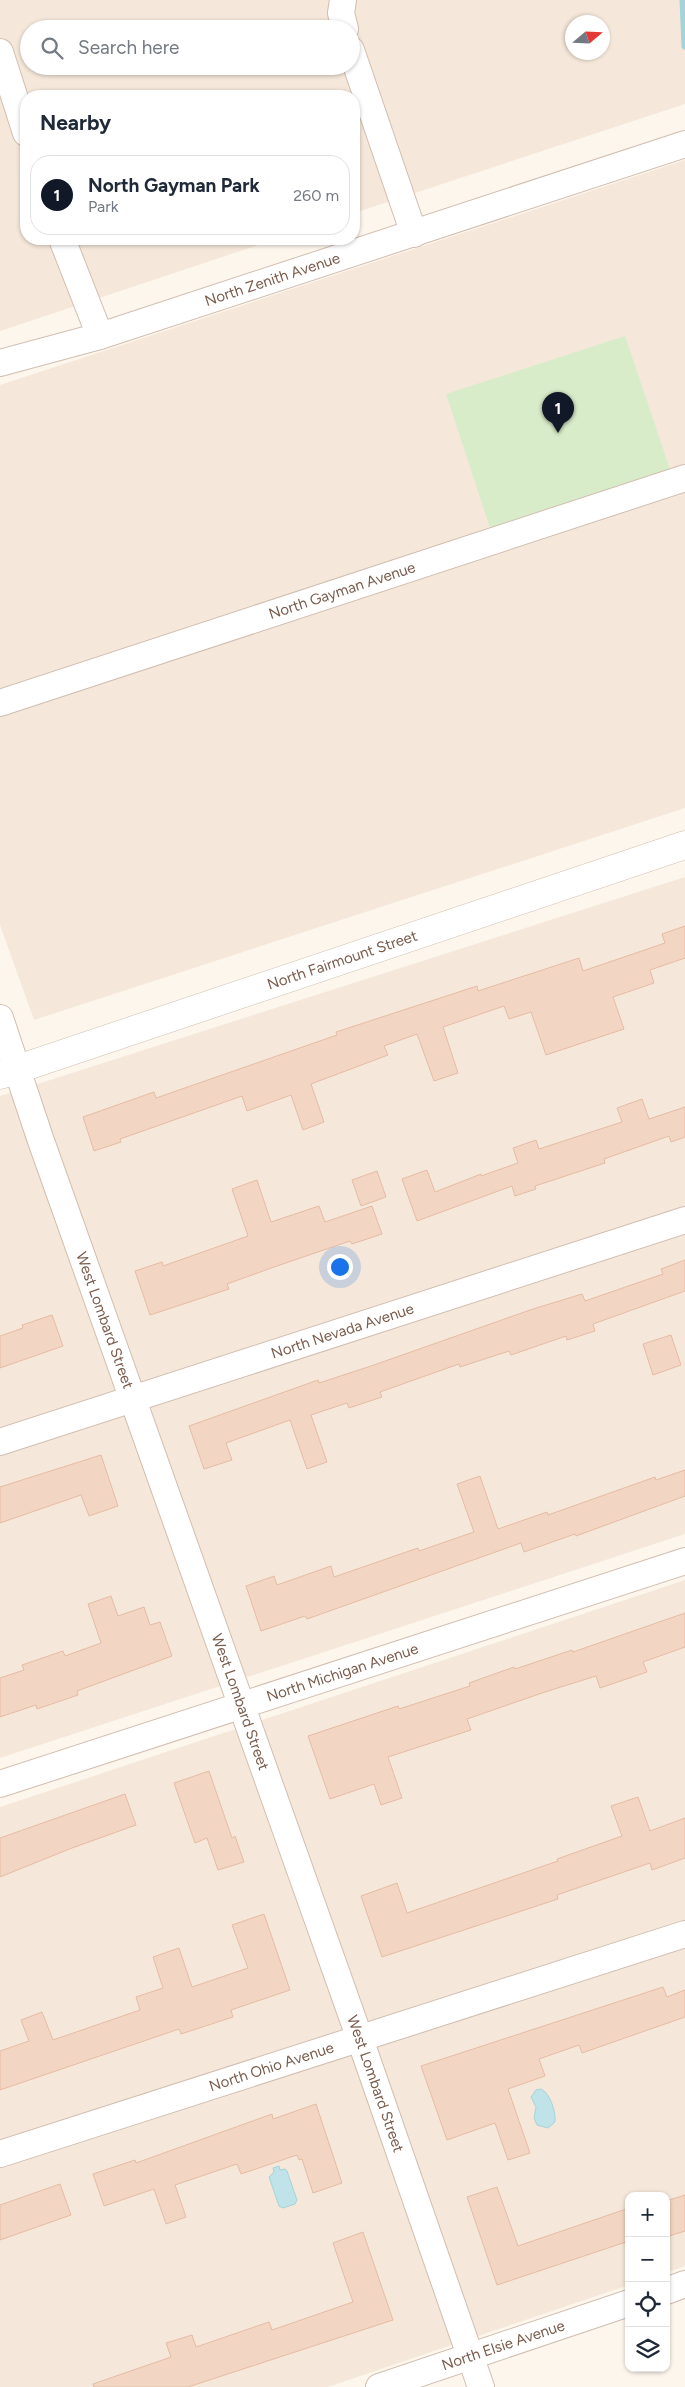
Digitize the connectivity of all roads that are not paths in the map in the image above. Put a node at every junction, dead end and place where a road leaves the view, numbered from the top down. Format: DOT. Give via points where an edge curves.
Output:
graph roads {
  1 [pos="343,0"];
  2 [pos="343,20"];
  3 [pos="0,52"];
  4 [pos="360,75"];
  5 [pos="20,114"];
  6 [pos="685,144"];
  7 [pos="414,234"];
  8 [pos="64,245"];
  9 [pos="100,336"];
  10 [pos="0,363"];
  11 [pos="685,478"];
  12 [pos="0,703"];
  13 [pos="685,845"];
  14 [pos="0,1018"];
  15 [pos="9,1072"];
  16 [pos="685,1220"];
  17 [pos="132,1399"];
  18 [pos="0,1442"];
  19 [pos="685,1561"];
  20 [pos="241,1705"];
  21 [pos="0,1784"];
  22 [pos="685,1934"];
  23 [pos="360,2039"];
  24 [pos="0,2154"];
  25 [pos="685,2284"];
  26 [pos="670,2289"];
  27 [pos="625,2304"];
  28 [pos="470,2356"];
  29 [pos="379,2387"];
  30 [pos="481,2387"];
  1 -- 2 [label="street"];
  3 -- 5 [label="street"];
  4 -- 7 [label="street"];
  6 -- 7 [label="street, North Zenith Avenue"];
  7 -- 9 [label="street, North Zenith Avenue"];
  8 -- 9 [label="street"];
  9 -- 10 [label="street, North Zenith Avenue"];
  11 -- 12 [label="street, North Gayman Avenue"];
  13 -- 15 [label="street, North Fairmount Street"];
  14 -- 15 [label="street, West Lombard Street"];
  15 -- 17 [label="street, West Lombard Street" via="40,1138"];
  16 -- 17 [label="street, North Nevada Avenue"];
  17 -- 18 [label="street, North Nevada Avenue"];
  17 -- 20 [label="street, West Lombard Street"];
  19 -- 20 [label="street, North Michigan Avenue"];
  20 -- 21 [label="street, North Michigan Avenue"];
  20 -- 23 [label="street, West Lombard Street"];
  22 -- 23 [label="street, North Ohio Avenue"];
  23 -- 24 [label="street, North Ohio Avenue"];
  23 -- 28 [label="street, West Lombard Street"];
  25 -- 26 [label="street"];
  27 -- 28 [label="street, North Elsie Avenue"];
  28 -- 29 [label="street, North Elsie Avenue"];
  28 -- 30 [label="street, West Lombard Street"];
}
